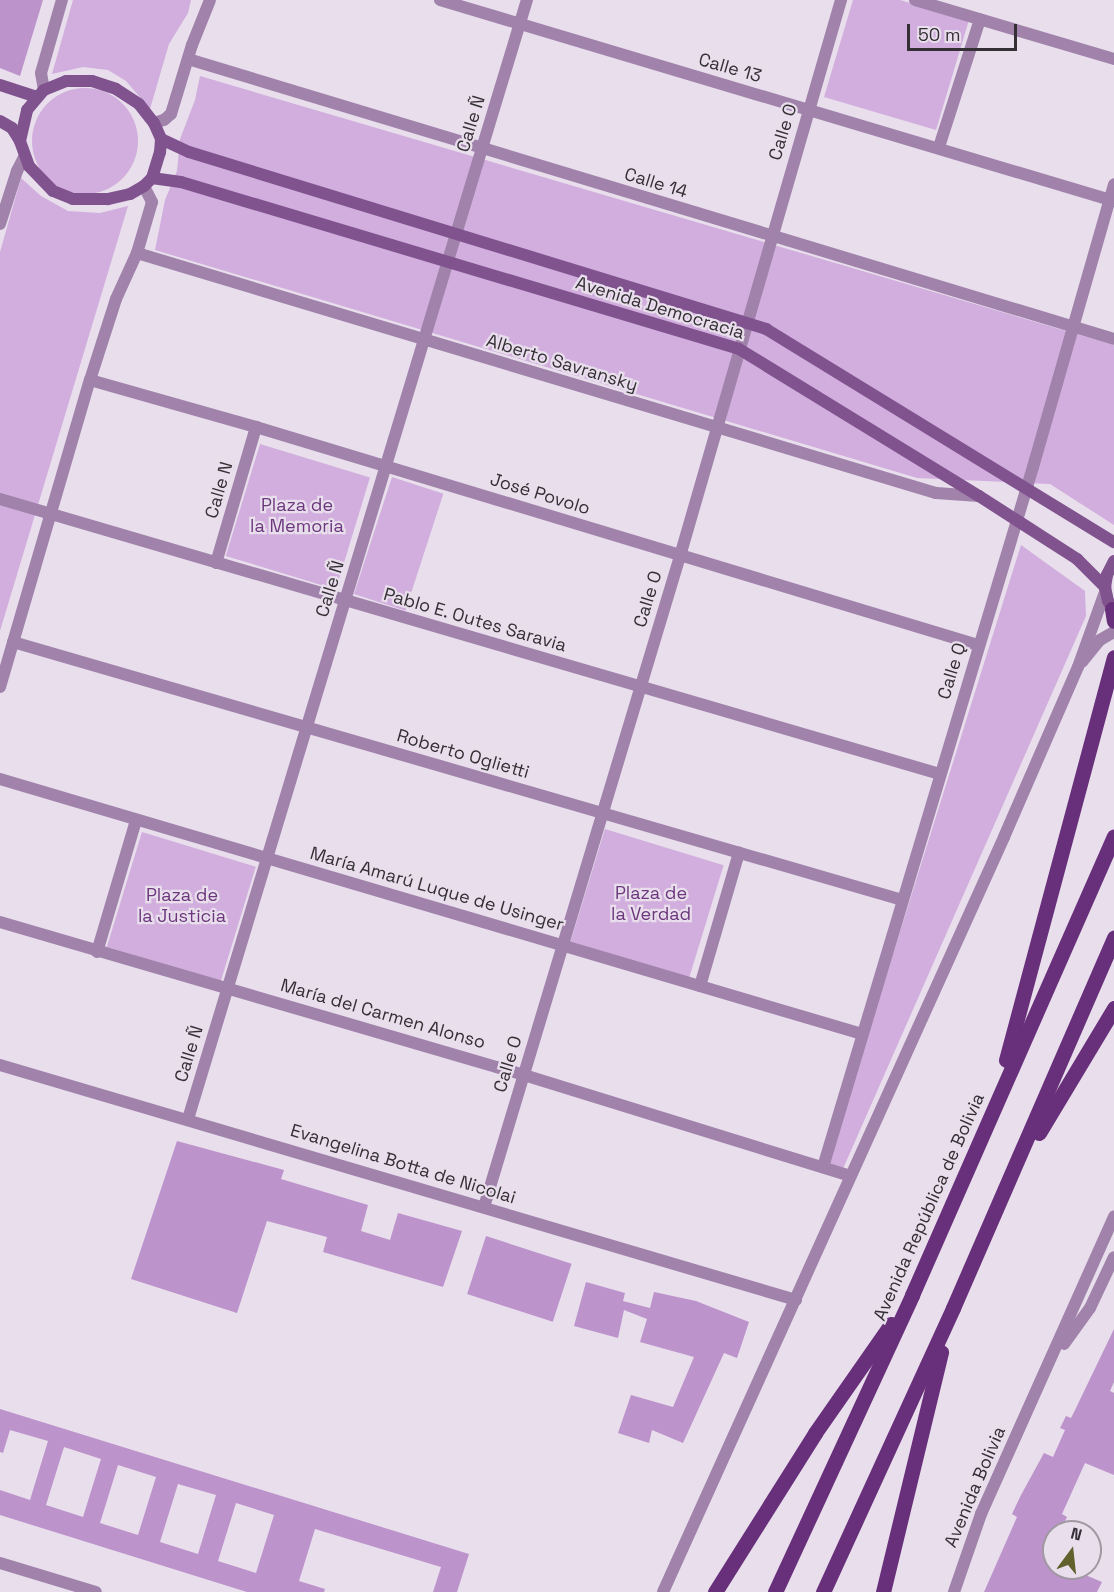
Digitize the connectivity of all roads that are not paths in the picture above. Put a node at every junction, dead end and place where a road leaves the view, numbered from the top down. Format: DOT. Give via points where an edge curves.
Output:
graph roads {
  1 [pos="62,0"];
  2 [pos="210,0"];
  3 [pos="440,0"];
  4 [pos="527,0"];
  5 [pos="841,0"];
  6 [pos="915,0"];
  7 [pos="980,19"];
  8 [pos="520,24"];
  9 [pos="188,59"];
  10 [pos="1114,59"];
  11 [pos="0,86"];
  12 [pos="40,94"];
  13 [pos="808,110"];
  14 [pos="0,121"];
  15 [pos="154,123"];
  16 [pos="161,139"];
  17 [pos="20,141"];
  18 [pos="939,147"];
  19 [pos="483,150"];
  20 [pos="24,157"];
  21 [pos="148,182"];
  22 [pos="1114,184"];
  23 [pos="1112,200"];
  24 [pos="1,216"];
  25 [pos="457,233"];
  26 [pos="771,236"];
  27 [pos="137,253"];
  28 [pos="449,262"];
  29 [pos="747,322"];
  30 [pos="1071,326"];
  31 [pos="1114,339"];
  32 [pos="425,341"];
  33 [pos="740,349"];
  34 [pos="90,380"];
  35 [pos="256,427"];
  36 [pos="717,429"];
  37 [pos="387,466"];
  38 [pos="1026,488"];
  39 [pos="979,496"];
  40 [pos="0,499"];
  41 [pos="51,514"];
  42 [pos="1017,522"];
  43 [pos="1114,542"];
  44 [pos="680,556"];
  45 [pos="1114,561"];
  46 [pos="216,563"];
  47 [pos="1105,590"];
  48 [pos="346,601"];
  49 [pos="1113,614"];
  50 [pos="1114,632"];
  51 [pos="13,642"];
  52 [pos="978,645"];
  53 [pos="1114,657"];
  54 [pos="1078,667"];
  55 [pos="0,687"];
  56 [pos="640,688"];
  57 [pos="307,727"];
  58 [pos="940,774"];
  59 [pos="0,779"];
  60 [pos="603,813"];
  61 [pos="136,820"];
  62 [pos="1114,836"];
  63 [pos="740,853"];
  64 [pos="268,858"];
  65 [pos="902,900"];
  66 [pos="0,922"];
  67 [pos="1114,938"];
  68 [pos="563,945"];
  69 [pos="97,952"];
  70 [pos="700,986"];
  71 [pos="228,988"];
  72 [pos="1114,1008"];
  73 [pos="862,1034"];
  74 [pos="0,1065"];
  75 [pos="524,1075"];
  76 [pos="189,1119"];
  77 [pos="984,1131"];
  78 [pos="823,1167"];
  79 [pos="850,1176"];
  80 [pos="1003,1195"];
  81 [pos="484,1207"];
  82 [pos="1114,1216"];
  83 [pos="1114,1257"];
  84 [pos="912,1295"];
  85 [pos="796,1300"];
  86 [pos="953,1308"];
  87 [pos="1034,1397"];
  88 [pos="0,1563"];
  89 [pos="96,1592"];
  90 [pos="663,1592"];
  91 [pos="715,1592"];
  92 [pos="775,1592"];
  93 [pos="823,1592"];
  94 [pos="883,1592"];
  95 [pos="954,1592"];
  1 -- 12 [label="street" via="41,73"];
  2 -- 9 [label="street"];
  3 -- 8 [label="street, Calle 13"];
  4 -- 8 [label="street, Calle Ñ"];
  5 -- 13 [label="street, Calle O"];
  6 -- 7 [label="street"];
  7 -- 10 [label="street"];
  7 -- 18 [label="street"];
  8 -- 13 [label="street, Calle 13"];
  8 -- 19 [label="street, Calle Ñ"];
  9 -- 15 [label="street" via="171,114"];
  9 -- 19 [label="street, Calle 14"];
  11 -- 12 [label="main road"];
  12 -- 15 [label="main road" via="66,81 92,81 116,89 139,104"];
  12 -- 17 [label="main road" via="23,120"];
  13 -- 18 [label="street, Calle 13"];
  13 -- 26 [label="street, Calle O"];
  14 -- 17 [label="main road" via="12,128"];
  15 -- 16 [label="main road"];
  16 -- 21 [label="main road"];
  16 -- 25 [label="main road, Avenida Democracia" via="189,152"];
  17 -- 20 [label="main road"];
  18 -- 23 [label="street, Calle 13"];
  19 -- 25 [label="street, Calle Ñ"];
  19 -- 26 [label="street, Calle 14"];
  20 -- 21 [label="main road" via="39,179 53,191 73,199 108,199 130,194"];
  20 -- 24 [label="street"];
  21 -- 27 [label="street" via="152,202"];
  21 -- 28 [label="main road, Avenida Democracia" via="181,182"];
  22 -- 23 [label="street, Calle Q"];
  23 -- 30 [label="street, Calle Q"];
  25 -- 28 [label="street, Calle Ñ"];
  25 -- 29 [label="main road, Avenida Democracia"];
  26 -- 29 [label="street, Calle O"];
  26 -- 30 [label="street, Calle 14"];
  27 -- 32 [label="street, Alberto Savransky"];
  27 -- 34 [label="street" via="116,298"];
  28 -- 32 [label="street, Calle Ñ"];
  28 -- 33 [label="main road, Avenida Democracia"];
  29 -- 33 [label="street, Calle O"];
  29 -- 38 [label="main road, Avenida Democracia" via="766,329"];
  30 -- 31 [label="street, Calle 14"];
  30 -- 38 [label="street, Calle Q"];
  32 -- 36 [label="street, Alberto Savransky"];
  32 -- 37 [label="street, Calle Ñ"];
  33 -- 36 [label="street, Calle O"];
  33 -- 39 [label="main road, Avenida Democracia"];
  34 -- 35 [label="street, José Povolo"];
  34 -- 41 [label="street"];
  35 -- 37 [label="street, José Povolo"];
  35 -- 46 [label="street, Calle N"];
  36 -- 39 [label="street, Alberto Savransky" via="936,493"];
  36 -- 44 [label="street, Calle O"];
  37 -- 44 [label="street, José Povolo"];
  37 -- 48 [label="street, Calle Ñ"];
  38 -- 42 [label="street, Calle Q"];
  38 -- 43 [label="main road, Avenida Democracia"];
  39 -- 42 [label="main road, Avenida Democracia"];
  40 -- 41 [label="street, Pablo E. Outes Saravia"];
  41 -- 46 [label="street, Pablo E. Outes Saravia"];
  41 -- 51 [label="street"];
  42 -- 47 [label="main road, Avenida Democracia" via="1077,559"];
  42 -- 52 [label="street, Calle Q"];
  44 -- 52 [label="street, José Povolo"];
  44 -- 56 [label="street, Calle O"];
  45 -- 47 [label="main road"];
  46 -- 48 [label="street, Pablo E. Outes Saravia"];
  47 -- 49 [label="main road"];
  47 -- 54 [label="street"];
  48 -- 56 [label="street, Pablo E. Outes Saravia"];
  48 -- 57 [label="street, Calle Ñ"];
  50 -- 54 [label="street" via="1100,640"];
  51 -- 55 [label="street"];
  51 -- 57 [label="street, Roberto Oglietti"];
  52 -- 58 [label="street, Calle Q"];
  53 -- 77 [label="main road" via="1016,1030"];
  54 -- 79 [label="street"];
  56 -- 58 [label="street, Pablo E. Outes Saravia"];
  56 -- 60 [label="street, Calle O"];
  57 -- 60 [label="street, Roberto Oglietti"];
  57 -- 64 [label="street, Calle Ñ"];
  58 -- 65 [label="street, Calle Q"];
  59 -- 61 [label="street, María Amarú Luque de Usinger"];
  60 -- 63 [label="street, Roberto Oglietti"];
  60 -- 68 [label="street, Calle O"];
  61 -- 64 [label="street, María Amarú Luque de Usinger"];
  61 -- 69 [label="street"];
  62 -- 77 [label="main road, Avenida República de Bolivia"];
  63 -- 65 [label="street, Roberto Oglietti"];
  63 -- 70 [label="street"];
  64 -- 68 [label="street, María Amarú Luque de Usinger"];
  64 -- 71 [label="street, Calle Ñ"];
  65 -- 73 [label="street, Calle Q"];
  66 -- 69 [label="street, María del Carmen Alonso"];
  67 -- 80 [label="main road"];
  68 -- 70 [label="street, María Amarú Luque de Usinger"];
  68 -- 75 [label="street, Calle O"];
  69 -- 71 [label="street, María del Carmen Alonso"];
  70 -- 73 [label="street, María Amarú Luque de Usinger"];
  71 -- 75 [label="street, María del Carmen Alonso"];
  71 -- 76 [label="street, Calle Ñ"];
  72 -- 80 [label="main road"];
  73 -- 78 [label="street, Calle Q"];
  74 -- 76 [label="street, Evangelina Botta de Nicolai"];
  75 -- 78 [label="street, María del Carmen Alonso"];
  75 -- 81 [label="street, Calle O"];
  76 -- 81 [label="street, Evangelina Botta de Nicolai"];
  77 -- 84 [label="main road, Avenida República de Bolivia"];
  78 -- 79 [label="street, María del Carmen Alonso"];
  79 -- 85 [label="street"];
  80 -- 86 [label="main road"];
  81 -- 85 [label="street, Evangelina Botta de Nicolai"];
  82 -- 87 [label="street, Avenida Bolivia"];
  83 -- 87 [label="street, Avenida Bolivia" via="1090,1308"];
  84 -- 91 [label="main road" via="832,1407"];
  84 -- 92 [label="main road, Avenida República de Bolivia"];
  85 -- 90 [label="street"];
  86 -- 93 [label="main road"];
  86 -- 94 [label="main road"];
  87 -- 95 [label="street, Avenida Bolivia" via="981,1514"];
  88 -- 89 [label="street"];
}
